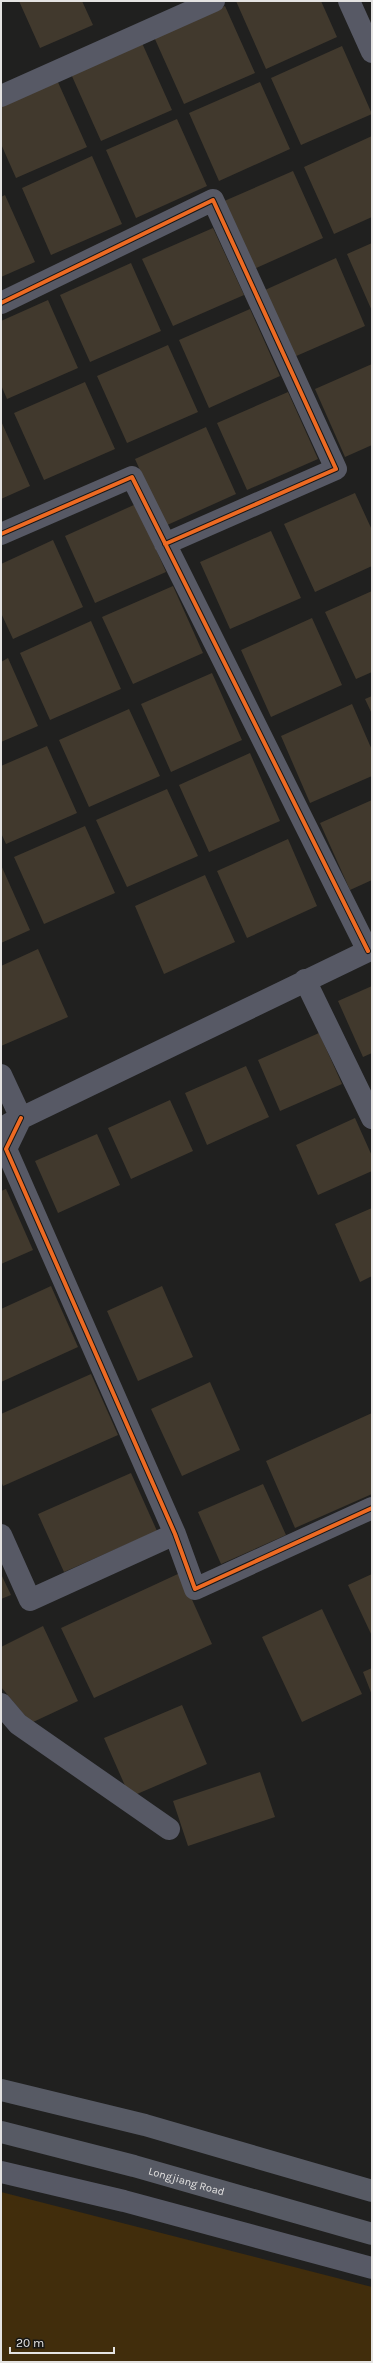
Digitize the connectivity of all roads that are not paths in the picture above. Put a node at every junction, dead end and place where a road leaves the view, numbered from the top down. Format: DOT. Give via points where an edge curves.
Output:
graph roads {
  1 [pos="214,1"];
  2 [pos="349,1"];
  3 [pos="372,52"];
  4 [pos="1,96"];
  5 [pos="1,303"];
  6 [pos="1,534"];
  7 [pos="165,544"];
  8 [pos="370,950"];
  9 [pos="305,980"];
  10 [pos="1,1075"];
  11 [pos="21,1118"];
  12 [pos="372,1118"];
  13 [pos="1,1128"];
  14 [pos="372,1508"];
  15 [pos="175,1534"];
  16 [pos="1,1535"];
  17 [pos="1,1704"];
  18 [pos="169,1829"];
  19 [pos="1,2090"];
  20 [pos="1,2132"];
  21 [pos="1,2172"];
  22 [pos="372,2191"];
  23 [pos="372,2234"];
  24 [pos="372,2268"];
  1 -- 4 [label="street"];
  2 -- 3 [label="street"];
  5 -- 7 [label="street" via="213,200 336,468"];
  6 -- 7 [label="street" via="132,476"];
  7 -- 8 [label="street"];
  8 -- 9 [label="street"];
  9 -- 11 [label="street"];
  9 -- 12 [label="street"];
  10 -- 11 [label="street"];
  11 -- 13 [label="street"];
  11 -- 15 [label="street" via="6,1149"];
  14 -- 15 [label="street" via="195,1589"];
  15 -- 16 [label="street" via="30,1600"];
  17 -- 18 [label="street" via="18,1724"];
  19 -- 22 [label="main road" via="146,2125"];
  20 -- 23 [label="main road, Longjiang Road" via="134,2166"];
  21 -- 24 [label="street" via="124,2201"];
}
